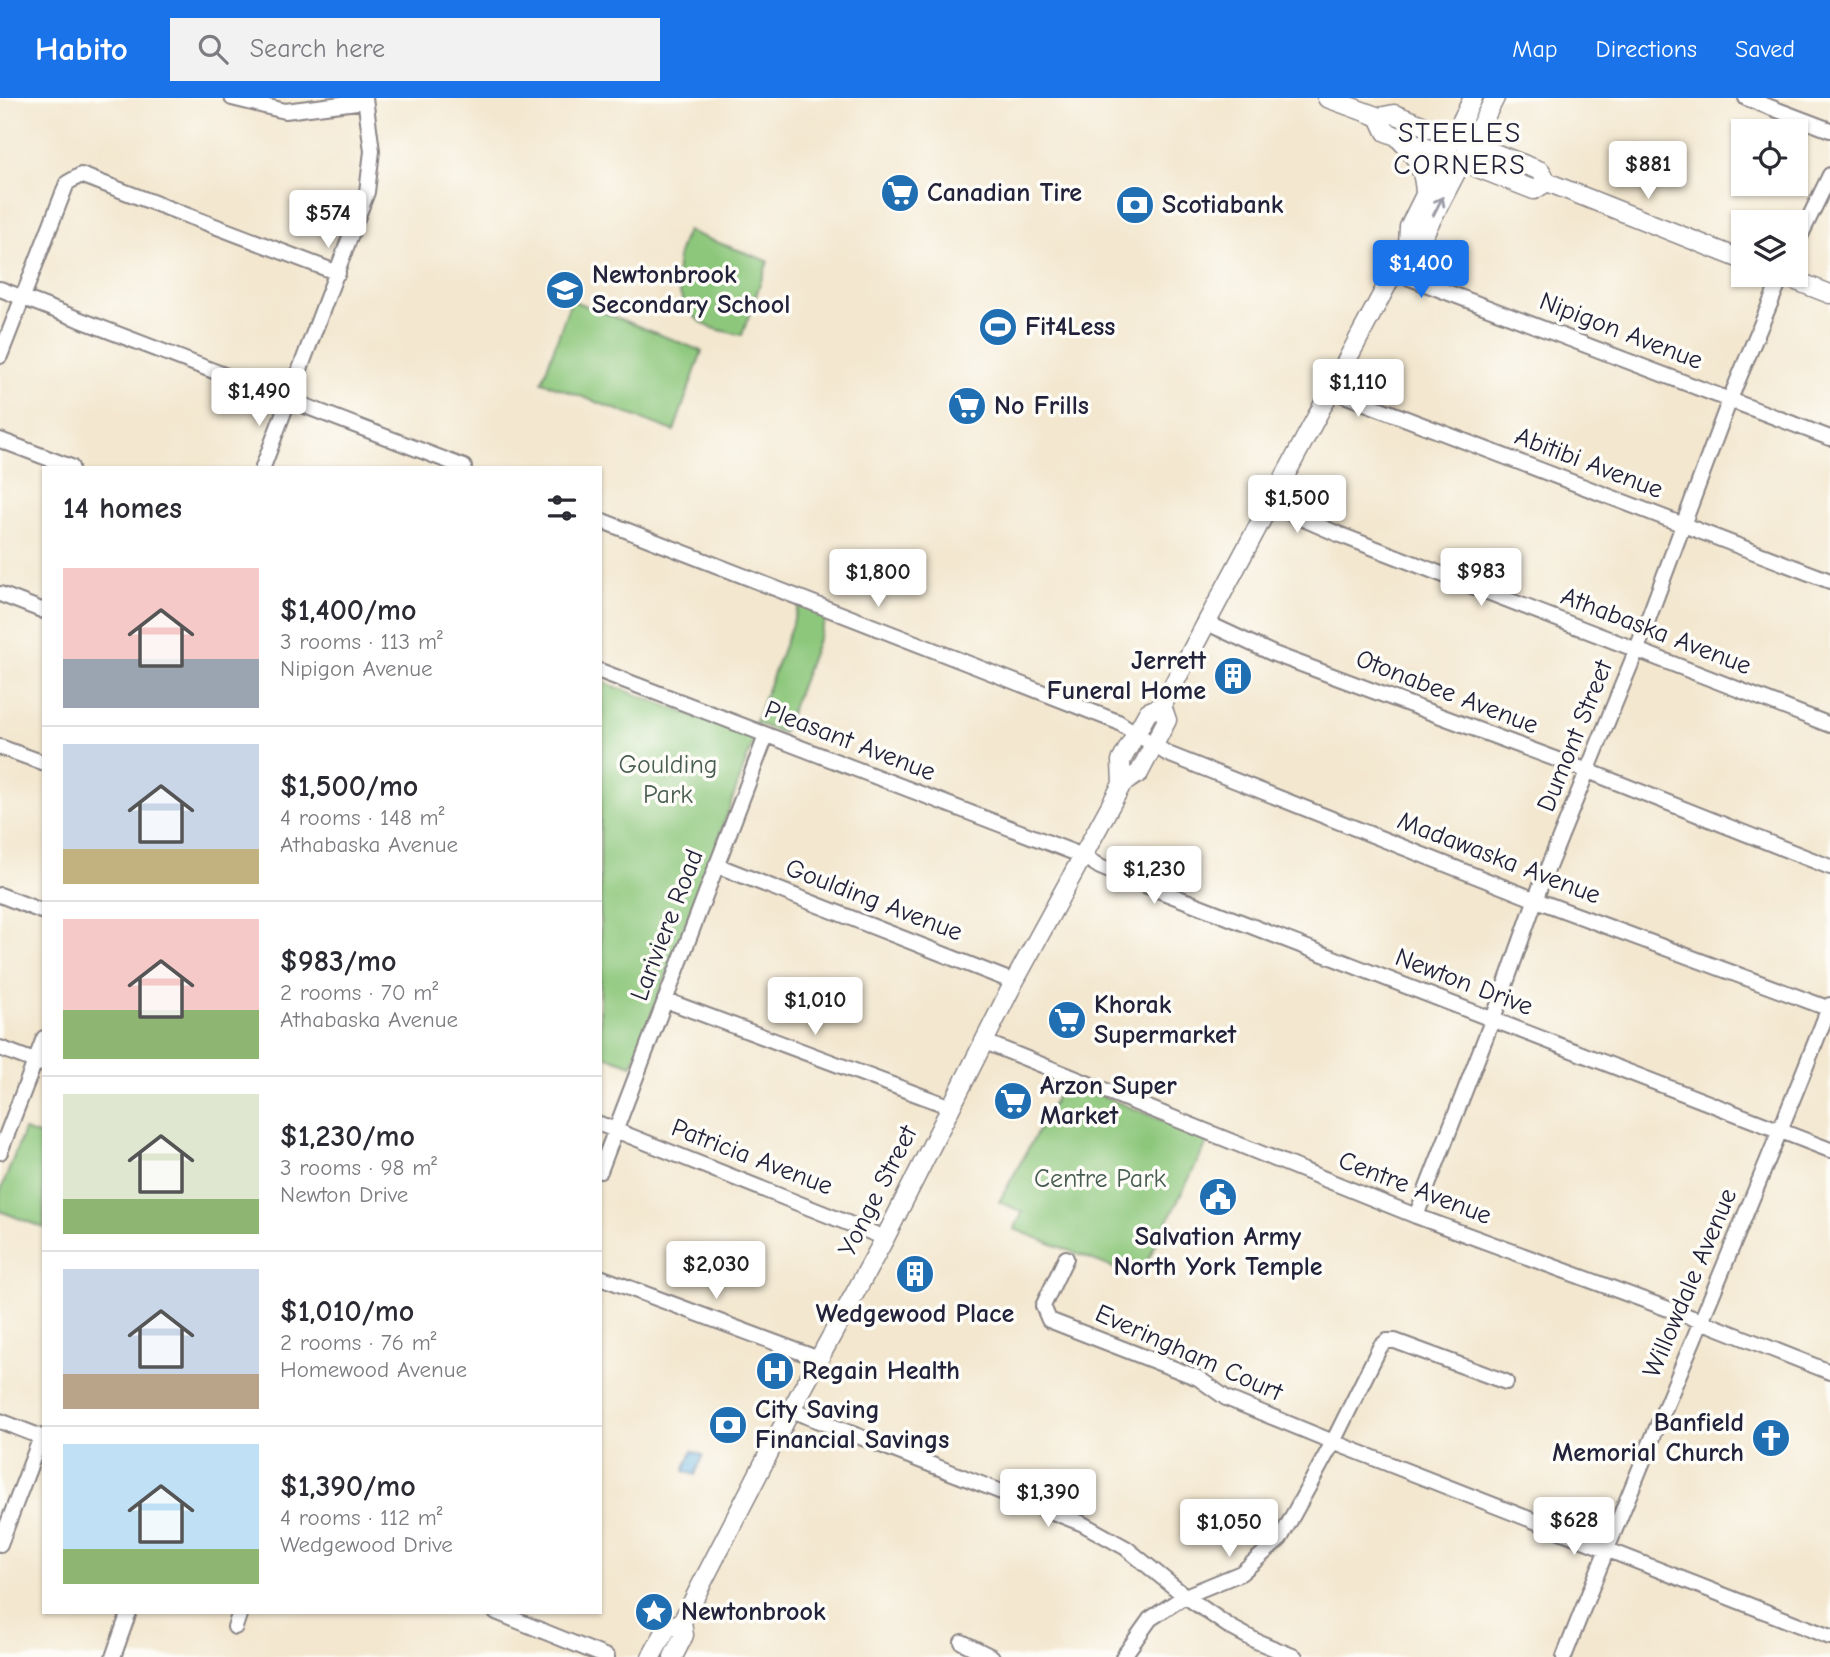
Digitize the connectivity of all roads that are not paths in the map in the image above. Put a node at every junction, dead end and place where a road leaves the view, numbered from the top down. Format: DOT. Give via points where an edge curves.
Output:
graph roads {
  1 [pos="232,98"];
  2 [pos="1327,98"];
  3 [pos="1473,98"];
  4 [pos="1495,98"];
  5 [pos="1746,98"];
  6 [pos="365,99"];
  7 [pos="1379,117"];
  8 [pos="1830,130"];
  9 [pos="1396,136"];
  10 [pos="1448,146"];
  11 [pos="1466,152"];
  12 [pos="1830,174"];
  13 [pos="1425,194"];
  14 [pos="1808,220"];
  15 [pos="1408,245"];
  16 [pos="1731,255"];
  17 [pos="1394,272"];
  18 [pos="338,273"];
  19 [pos="1808,285"];
  20 [pos="1777,287"];
  21 [pos="0,289"];
  22 [pos="1830,294"];
  23 [pos="22,298"];
  24 [pos="0,356"];
  25 [pos="1331,390"];
  26 [pos="1730,399"];
  27 [pos="288,400"];
  28 [pos="1830,438"];
  29 [pos="0,440"];
  30 [pos="68,466"];
  31 [pos="263,466"];
  32 [pos="461,466"];
  33 [pos="1269,504"];
  34 [pos="602,521"];
  35 [pos="1684,524"];
  36 [pos="1830,581"];
  37 [pos="0,594"];
  38 [pos="42,610"];
  39 [pos="1205,622"];
  40 [pos="1637,649"];
  41 [pos="602,671"];
  42 [pos="1162,706"];
  43 [pos="1830,725"];
  44 [pos="1136,735"];
  45 [pos="766,736"];
  46 [pos="1153,746"];
  47 [pos="0,747"];
  48 [pos="42,762"];
  49 [pos="1588,771"];
  50 [pos="1122,784"];
  51 [pos="1083,856"];
  52 [pos="716,865"];
  53 [pos="1830,866"];
  54 [pos="0,895"];
  55 [pos="1536,900"];
  56 [pos="42,911"];
  57 [pos="1014,982"];
  58 [pos="665,1000"];
  59 [pos="1830,1007"];
  60 [pos="1492,1019"];
  61 [pos="985,1042"];
  62 [pos="0,1048"];
  63 [pos="39,1063"];
  64 [pos="951,1107"];
  65 [pos="602,1125"];
  66 [pos="616,1130"];
  67 [pos="1780,1131"];
  68 [pos="1830,1150"];
  69 [pos="0,1153"];
  70 [pos="602,1166"];
  71 [pos="1416,1216"];
  72 [pos="885,1238"];
  73 [pos="1066,1258"];
  74 [pos="602,1278"];
  75 [pos="1701,1321"];
  76 [pos="819,1359"];
  77 [pos="1830,1372"];
  78 [pos="1506,1382"];
  79 [pos="791,1410"];
  80 [pos="0,1421"];
  81 [pos="42,1438"];
  82 [pos="1333,1442"];
  83 [pos="0,1544"];
  84 [pos="1605,1550"];
  85 [pos="1185,1597"];
  86 [pos="129,1614"];
  87 [pos="239,1614"];
  88 [pos="501,1614"];
  89 [pos="682,1622"];
  90 [pos="235,1627"];
  91 [pos="1830,1637"];
  92 [pos="962,1642"];
  93 [pos="113,1657"];
  94 [pos="607,1657"];
  95 [pos="651,1657"];
  96 [pos="673,1657"];
  97 [pos="992,1657"];
  98 [pos="1123,1657"];
  99 [pos="1295,1657"];
  100 [pos="1564,1657"];
  1 -- 6 [label="street" via="285,111"];
  2 -- 7 [label="main road"];
  3 -- 10 [label="main road, Yonge Street"];
  4 -- 11 [label="main road, Yonge Street"];
  5 -- 8 [label="street"];
  6 -- 18 [label="street" via="372,151 367,192"];
  7 -- 9 [label="main road" via="1386,132"];
  7 -- 10 [label="main road" via="1394,114"];
  9 -- 10 [label="main road"];
  9 -- 13 [label="main road" via="1422,166"];
  10 -- 11 [label="main road"];
  10 -- 13 [label="main road, Yonge Street"];
  15 -- 11 [label="main road, Yonge Street, one-way" via="1424,234"];
  11 -- 16 [label="main road" via="1541,171 1547,182"];
  12 -- 14 [label="street"];
  13 -- 15 [label="main road, Yonge Street" via="1409,227"];
  15 -- 17 [label="main road, Yonge Street"];
  17 -- 25 [label="main road, Yonge Street"];
  17 -- 26 [label="street, Nipigon Avenue"];
  18 -- 23 [label="street" via="81,175 67,183"];
  18 -- 27 [label="street"];
  19 -- 22 [label="main road"];
  20 -- 26 [label="street, Dumont Street"];
  21 -- 23 [label="street"];
  23 -- 24 [label="street"];
  23 -- 27 [label="street"];
  25 -- 33 [label="main road, Yonge Street"];
  25 -- 35 [label="street, Abitibi Avenue"];
  26 -- 28 [label="street, Nipigon Avenue"];
  26 -- 35 [label="street, Dumont Street"];
  27 -- 31 [label="street"];
  27 -- 32 [label="street"];
  29 -- 30 [label="street"];
  33 -- 39 [label="main road, Yonge Street"];
  33 -- 40 [label="street, Athabaska Avenue"];
  34 -- 44 [label="street, Madawaska Avenue" via="1118,722"];
  35 -- 36 [label="street, Abitibi Avenue"];
  35 -- 40 [label="street, Dumont Street"];
  37 -- 38 [label="street"];
  39 -- 42 [label="main road, Yonge Street"];
  39 -- 49 [label="street, Otonabee Avenue" via="1274,654"];
  40 -- 43 [label="street, Athabaska Avenue"];
  40 -- 49 [label="street, Dumont Street"];
  41 -- 45 [label="street, Pleasant Avenue"];
  42 -- 44 [label="main road, Yonge Street" via="1148,712"];
  42 -- 46 [label="main road, Yonge Street" via="1167,720"];
  44 -- 46 [label="street, Madawaska Avenue"];
  44 -- 50 [label="main road, Yonge Street" via="1121,761"];
  45 -- 51 [label="street, Pleasant Avenue"];
  45 -- 52 [label="street, Lariviere Road"];
  46 -- 50 [label="main road, Yonge Street" via="1139,773"];
  46 -- 55 [label="street, Madawaska Avenue"];
  47 -- 48 [label="street"];
  49 -- 53 [label="street, Otonabee Avenue"];
  49 -- 55 [label="street, Dumont Street"];
  50 -- 51 [label="main road, Yonge Street"];
  51 -- 57 [label="main road, Yonge Street"];
  51 -- 60 [label="street, Newton Drive" via="1111,872"];
  52 -- 57 [label="street, Goulding Avenue"];
  52 -- 58 [label="street, Lariviere Road"];
  54 -- 56 [label="street"];
  55 -- 59 [label="street, Madawaska Avenue"];
  55 -- 60 [label="street, Dumont Street"];
  57 -- 61 [label="main road, Yonge Street"];
  58 -- 64 [label="street"];
  58 -- 66 [label="street, Lariviere Road"];
  59 -- 67 [label="street, Willowdale Avenue"];
  60 -- 67 [label="street, Newton Drive"];
  60 -- 71 [label="street, Dumont Street"];
  61 -- 64 [label="main road, Yonge Street"];
  61 -- 71 [label="street, Centre Avenue"];
  62 -- 63 [label="street"];
  63 -- 69 [label="street"];
  64 -- 72 [label="main road, Yonge Street"];
  65 -- 66 [label="street, Patricia Avenue"];
  66 -- 70 [label="street, Lariviere Road"];
  66 -- 72 [label="street, Patricia Avenue"];
  67 -- 68 [label="street, Newton Drive"];
  67 -- 75 [label="street, Willowdale Avenue"];
  71 -- 75 [label="street, Centre Avenue"];
  72 -- 76 [label="main road, Yonge Street"];
  73 -- 82 [label="street, Everingham Court" via="1043,1306 1049,1320 1198,1378 1226,1398"];
  74 -- 76 [label="street"];
  75 -- 77 [label="street, Centre Avenue"];
  75 -- 84 [label="street, Willowdale Avenue"];
  76 -- 79 [label="main road, Yonge Street"];
  78 -- 82 [label="street" via="1387,1341"];
  79 -- 85 [label="street" via="1081,1523 1126,1548"];
  79 -- 89 [label="main road, Yonge Street"];
  80 -- 81 [label="street"];
  81 -- 83 [label="street"];
  82 -- 84 [label="street, Everingham Court"];
  82 -- 85 [label="street" via="1280,1539 1241,1573"];
  84 -- 91 [label="street, Everingham Court"];
  84 -- 100 [label="street, Willowdale Avenue"];
  85 -- 98 [label="street" via="1150,1619"];
  85 -- 99 [label="street" via="1256,1642"];
  86 -- 93 [label="street"];
  87 -- 90 [label="street"];
  88 -- 94 [label="street"];
  89 -- 95 [label="main road, Yonge Street" via="667,1628"];
  89 -- 96 [label="main road, Yonge Street" via="684,1635"];
  92 -- 97 [label="street"];
}
